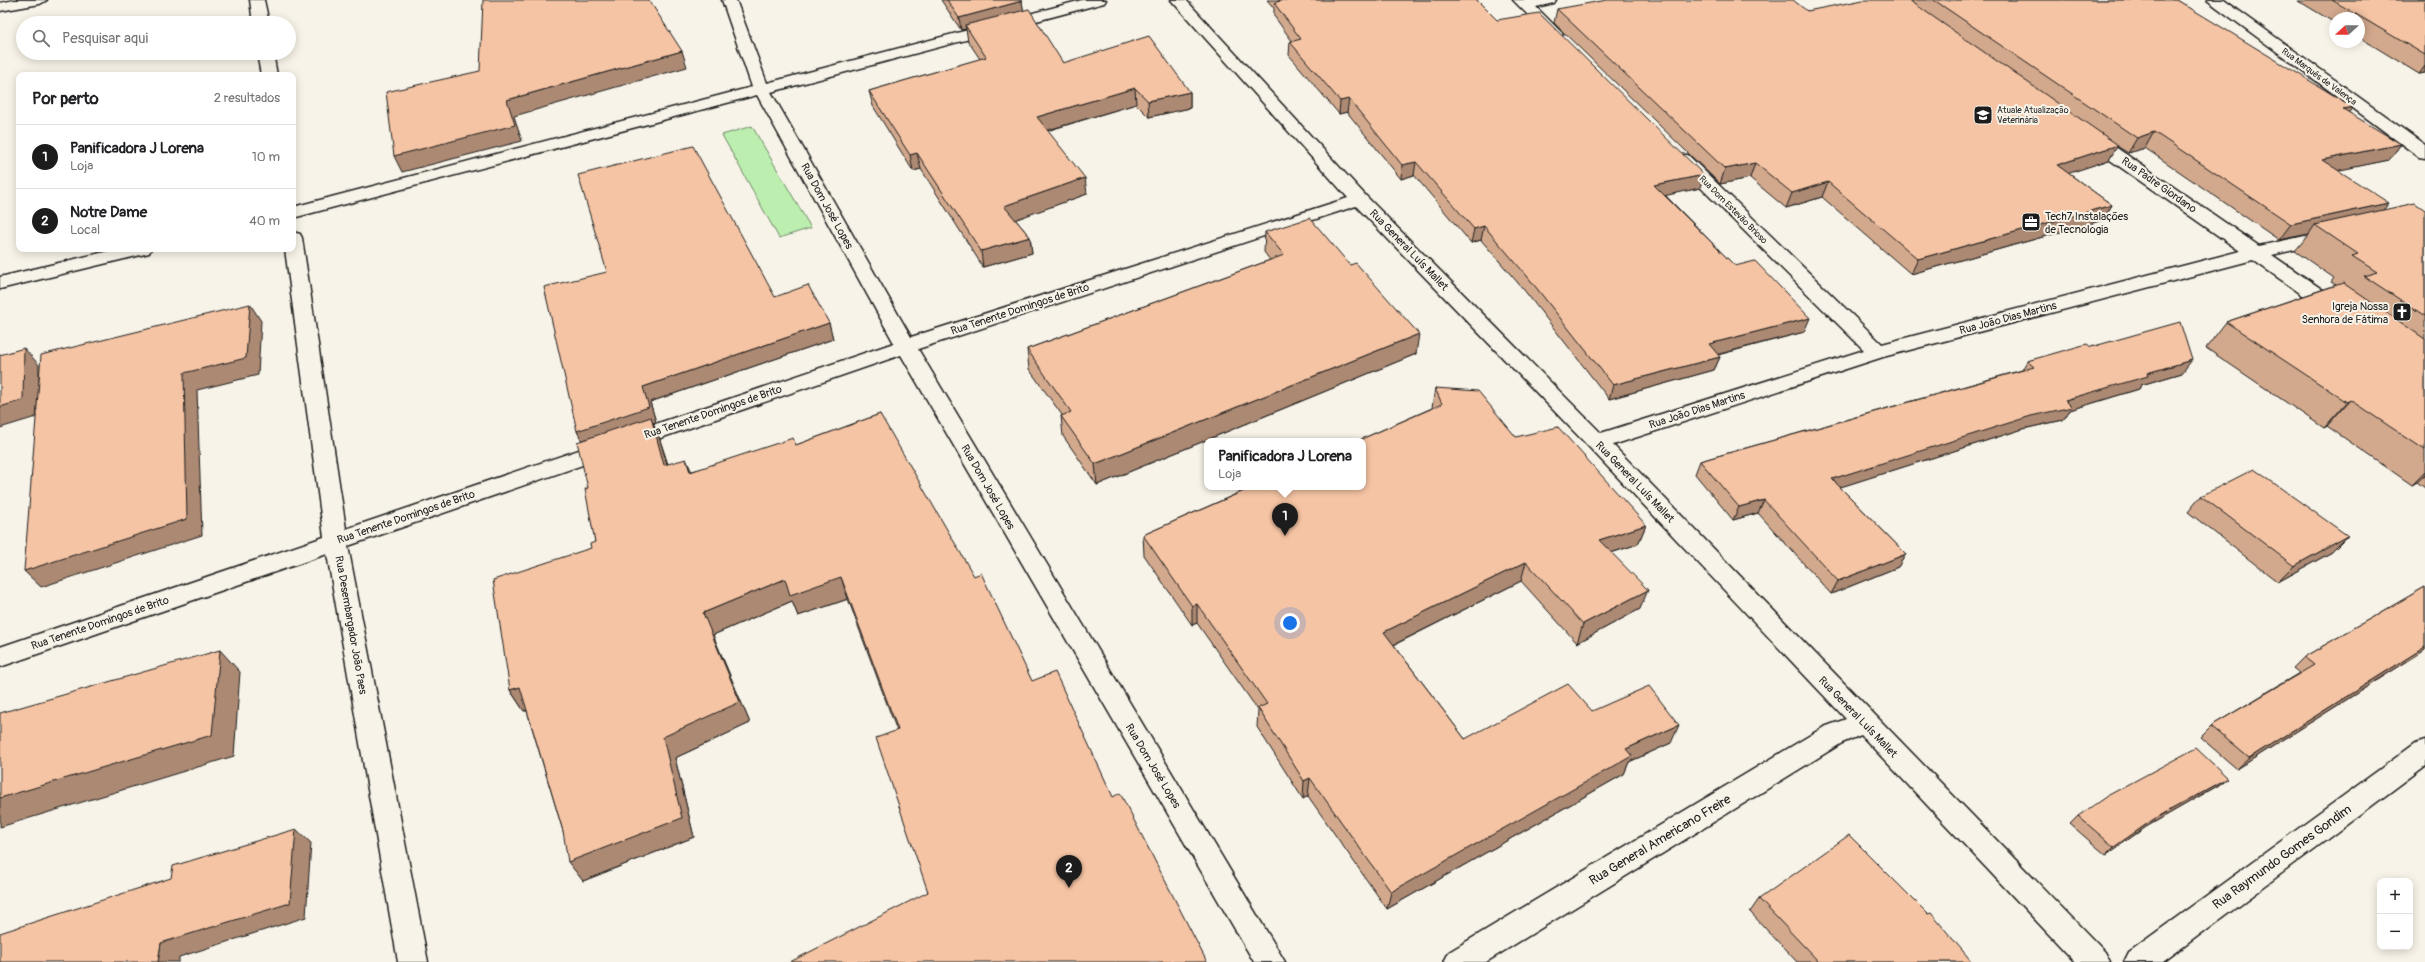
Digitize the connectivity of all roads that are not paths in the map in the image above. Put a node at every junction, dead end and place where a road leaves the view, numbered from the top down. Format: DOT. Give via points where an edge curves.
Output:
graph roads {
  1 [pos="40,0"];
  2 [pos="258,0"];
  3 [pos="729,0"];
  4 [pos="1100,0"];
  5 [pos="1178,0"];
  6 [pos="1549,0"];
  7 [pos="2214,0"];
  8 [pos="1522,2"];
  9 [pos="0,7"];
  10 [pos="260,16"];
  11 [pos="1564,44"];
  12 [pos="266,60"];
  13 [pos="268,72"];
  14 [pos="761,88"];
  15 [pos="2074,126"];
  16 [pos="1667,145"];
  17 [pos="2425,153"];
  18 [pos="1360,200"];
  19 [pos="296,212"];
  20 [pos="2348,232"];
  21 [pos="129,252"];
  22 [pos="295,252"];
  23 [pos="2255,253"];
  24 [pos="0,283"];
  25 [pos="2353,320"];
  26 [pos="906,346"];
  27 [pos="1878,352"];
  28 [pos="1596,442"];
  29 [pos="336,541"];
  30 [pos="0,657"];
  31 [pos="1864,722"];
  32 [pos="2425,751"];
  33 [pos="413,962"];
  34 [pos="1270,962"];
  35 [pos="1459,962"];
  36 [pos="2095,962"];
  37 [pos="2138,962"];
  1 -- 9 [label="street"];
  2 -- 10 [label="street"];
  3 -- 14 [label="street, Rua Dom José Lopes"];
  4 -- 14 [label="street"];
  5 -- 18 [label="street, Rua General Luís Mallet"];
  6 -- 8 [label="street"];
  7 -- 17 [label="street, Rua Marquês de Valença"];
  8 -- 11 [label="street"];
  12 -- 13 [label="street"];
  14 -- 19 [label="street"];
  14 -- 26 [label="street, Rua Dom José Lopes"];
  15 -- 23 [label="street, Rua Padre Giordano"];
  16 -- 27 [label="street, Rua Dom Estevão Brioso"];
  18 -- 26 [label="street, Rua Tenente Domingos de Brito"];
  18 -- 28 [label="street, Rua General Luís Mallet"];
  20 -- 23 [label="street, Rua João Dias Martins"];
  21 -- 24 [label="street"];
  22 -- 29 [label="street, Rua Desembargador João Paes"];
  23 -- 25 [label="street, Rua Padre Giordano"];
  23 -- 27 [label="street, Rua João Dias Martins"];
  26 -- 29 [label="street, Rua Tenente Domingos de Brito"];
  26 -- 34 [label="street, Rua Dom José Lopes"];
  27 -- 28 [label="street, Rua João Dias Martins"];
  28 -- 31 [label="street, Rua General Luís Mallet"];
  29 -- 30 [label="street, Rua Tenente Domingos de Brito"];
  29 -- 33 [label="street, Rua Desembargador João Paes"];
  31 -- 35 [label="street, Rua General Americano Freire" via="1833,735"];
  31 -- 36 [label="street, Rua General Luís Mallet"];
  32 -- 37 [label="street, Rua Raymundo Gomes Gondim"];
}
